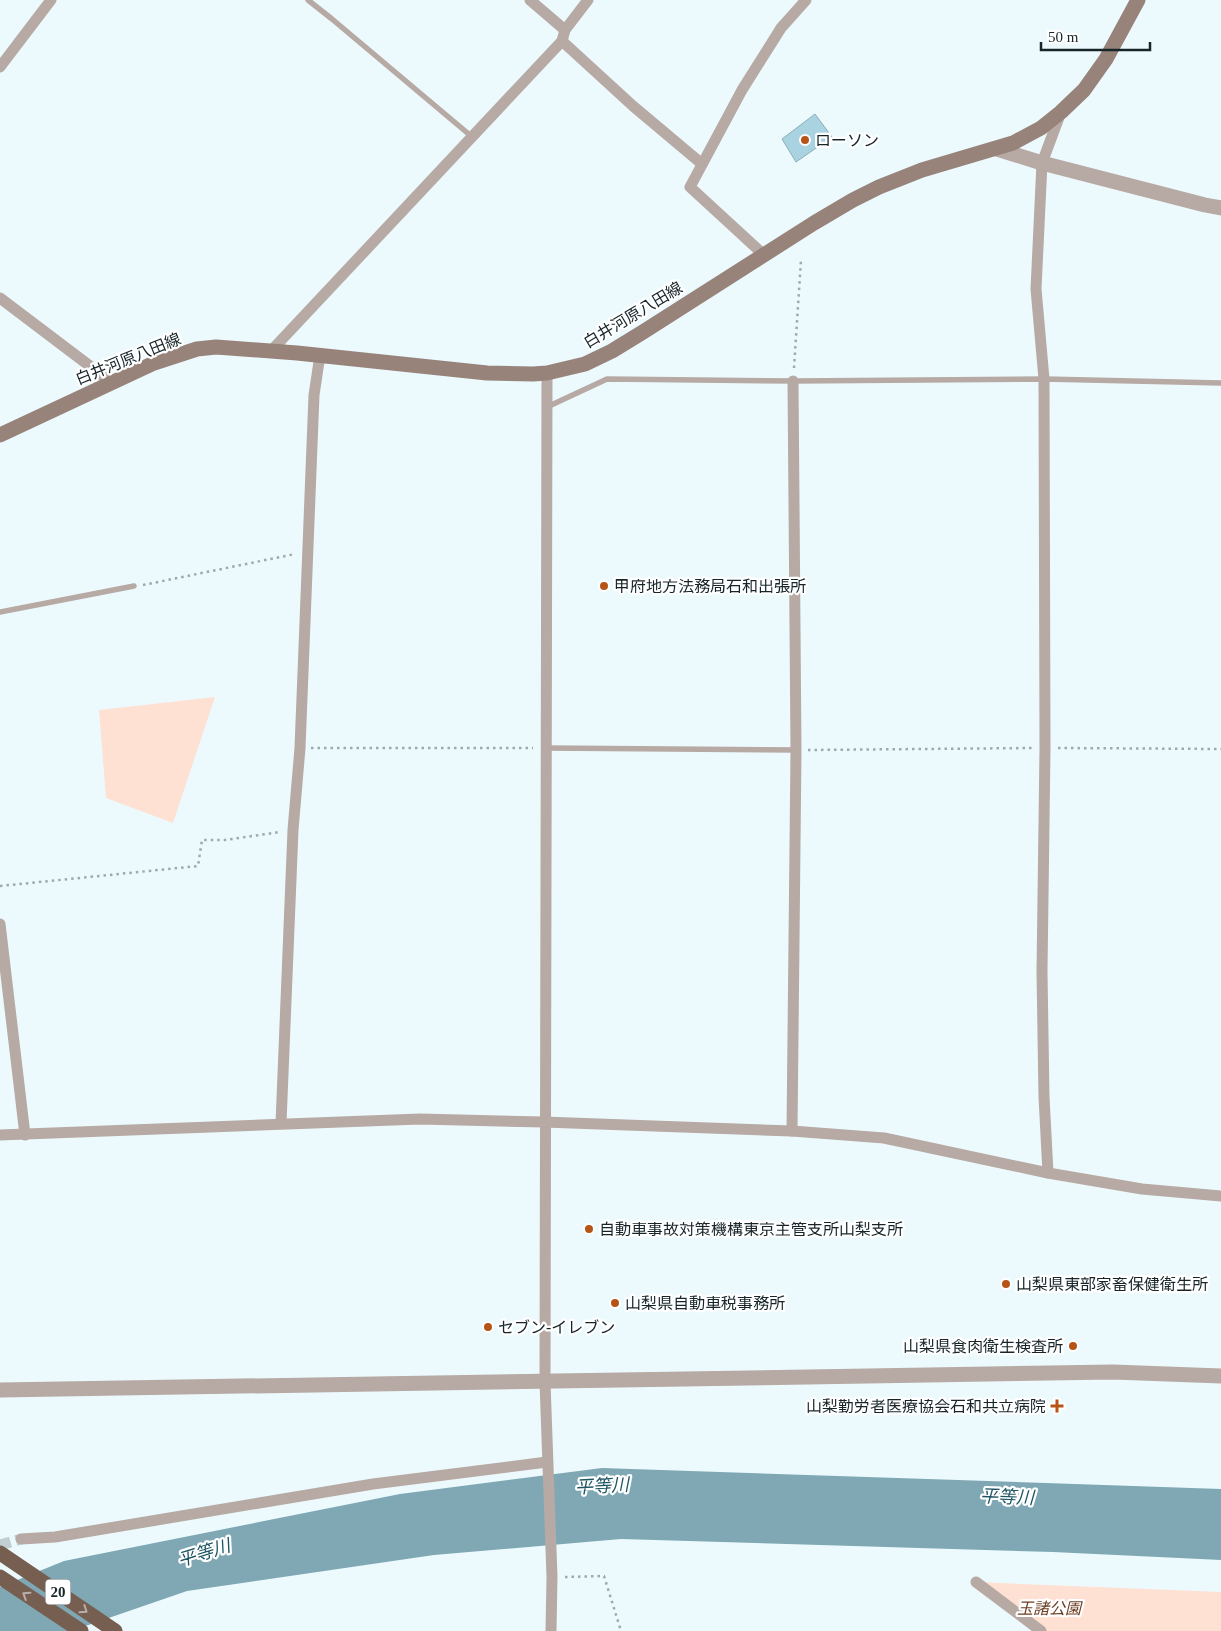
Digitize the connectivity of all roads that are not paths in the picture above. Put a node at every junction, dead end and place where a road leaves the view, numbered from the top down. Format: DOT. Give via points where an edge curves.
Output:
graph roads {
  1 [pos="50,0"];
  2 [pos="308,0"];
  3 [pos="530,0"];
  4 [pos="588,0"];
  5 [pos="806,0"];
  6 [pos="1138,0"];
  7 [pos="563,36"];
  8 [pos="0,67"];
  9 [pos="1061,112"];
  10 [pos="471,136"];
  11 [pos="997,149"];
  12 [pos="1042,163"];
  13 [pos="702,164"];
  14 [pos="1221,208"];
  15 [pos="764,255"];
  16 [pos="2,302"];
  17 [pos="271,351"];
  18 [pos="320,355"];
  19 [pos="546,373"];
  20 [pos="1044,379"];
  21 [pos="793,381"];
  22 [pos="111,382"];
  23 [pos="1221,383"];
  24 [pos="546,407"];
  25 [pos="0,435"];
  26 [pos="134,586"];
  27 [pos="0,612"];
  28 [pos="545,748"];
  29 [pos="796,750"];
  30 [pos="0,924"];
  31 [pos="544,1122"];
  32 [pos="281,1123"];
  33 [pos="792,1131"];
  34 [pos="25,1135"];
  35 [pos="0,1136"];
  36 [pos="1048,1173"];
  37 [pos="1221,1196"];
  38 [pos="1221,1376"];
  39 [pos="545,1382"];
  40 [pos="0,1390"];
  41 [pos="548,1466"];
  42 [pos="21,1539"];
  43 [pos="0,1553"];
  44 [pos="0,1578"];
  45 [pos="976,1582"];
  46 [pos="1028,1627"];
  47 [pos="81,1631"];
  48 [pos="115,1631"];
  49 [pos="551,1631"];
  50 [pos="1041,1631"];
  1 -- 8 [label="street"];
  2 -- 10 [label="lane"];
  3 -- 7 [label="street"];
  4 -- 7 [label="street"];
  5 -- 13 [label="street" via="781,28 746,82"];
  6 -- 9 [label="main road, 白井河原八田線" via="1106,59 1084,90"];
  7 -- 10 [label="street"];
  7 -- 13 [label="street" via="633,106"];
  9 -- 11 [label="main road, 白井河原八田線" via="1040,128"];
  9 -- 12 [label="street"];
  10 -- 17 [label="street"];
  11 -- 12 [label="street"];
  11 -- 15 [label="main road, 白井河原八田線" via="922,170 879,187"];
  12 -- 14 [label="street"];
  12 -- 20 [label="street" via="1036,289"];
  13 -- 15 [label="street" via="690,187"];
  15 -- 19 [label="main road, 白井河原八田線" via="612,351 585,364"];
  16 -- 22 [label="street"];
  17 -- 18 [label="main road, 白井河原八田線"];
  17 -- 22 [label="main road, 白井河原八田線" via="216,347 197,350 154,363"];
  18 -- 19 [label="main road, 白井河原八田線" via="487,373"];
  18 -- 32 [label="street" via="314,395"];
  19 -- 24 [label="street"];
  20 -- 21 [label="lane"];
  20 -- 23 [label="lane"];
  20 -- 36 [label="street" via="1042,972"];
  21 -- 24 [label="lane" via="607,380"];
  21 -- 29 [label="street"];
  22 -- 25 [label="main road, 白井河原八田線"];
  24 -- 28 [label="street"];
  26 -- 27 [label="lane"];
  28 -- 29 [label="lane"];
  28 -- 31 [label="street"];
  29 -- 33 [label="street"];
  30 -- 34 [label="street"];
  31 -- 32 [label="street" via="420,1119"];
  31 -- 33 [label="street"];
  31 -- 39 [label="street"];
  32 -- 34 [label="street"];
  33 -- 36 [label="street" via="884,1138"];
  34 -- 35 [label="street"];
  36 -- 37 [label="street" via="1142,1189"];
  38 -- 39 [label="street" via="1113,1372"];
  39 -- 40 [label="street"];
  39 -- 41 [label="street"];
  41 -- 42 [label="street" via="373,1484 55,1537"];
  41 -- 49 [label="street"];
  43 -- 48 [label="highway, 20, one-way"];
  47 -- 44 [label="highway, 20, one-way"];
  45 -- 46 [label="street"];
  46 -- 50 [label="street"];
}
